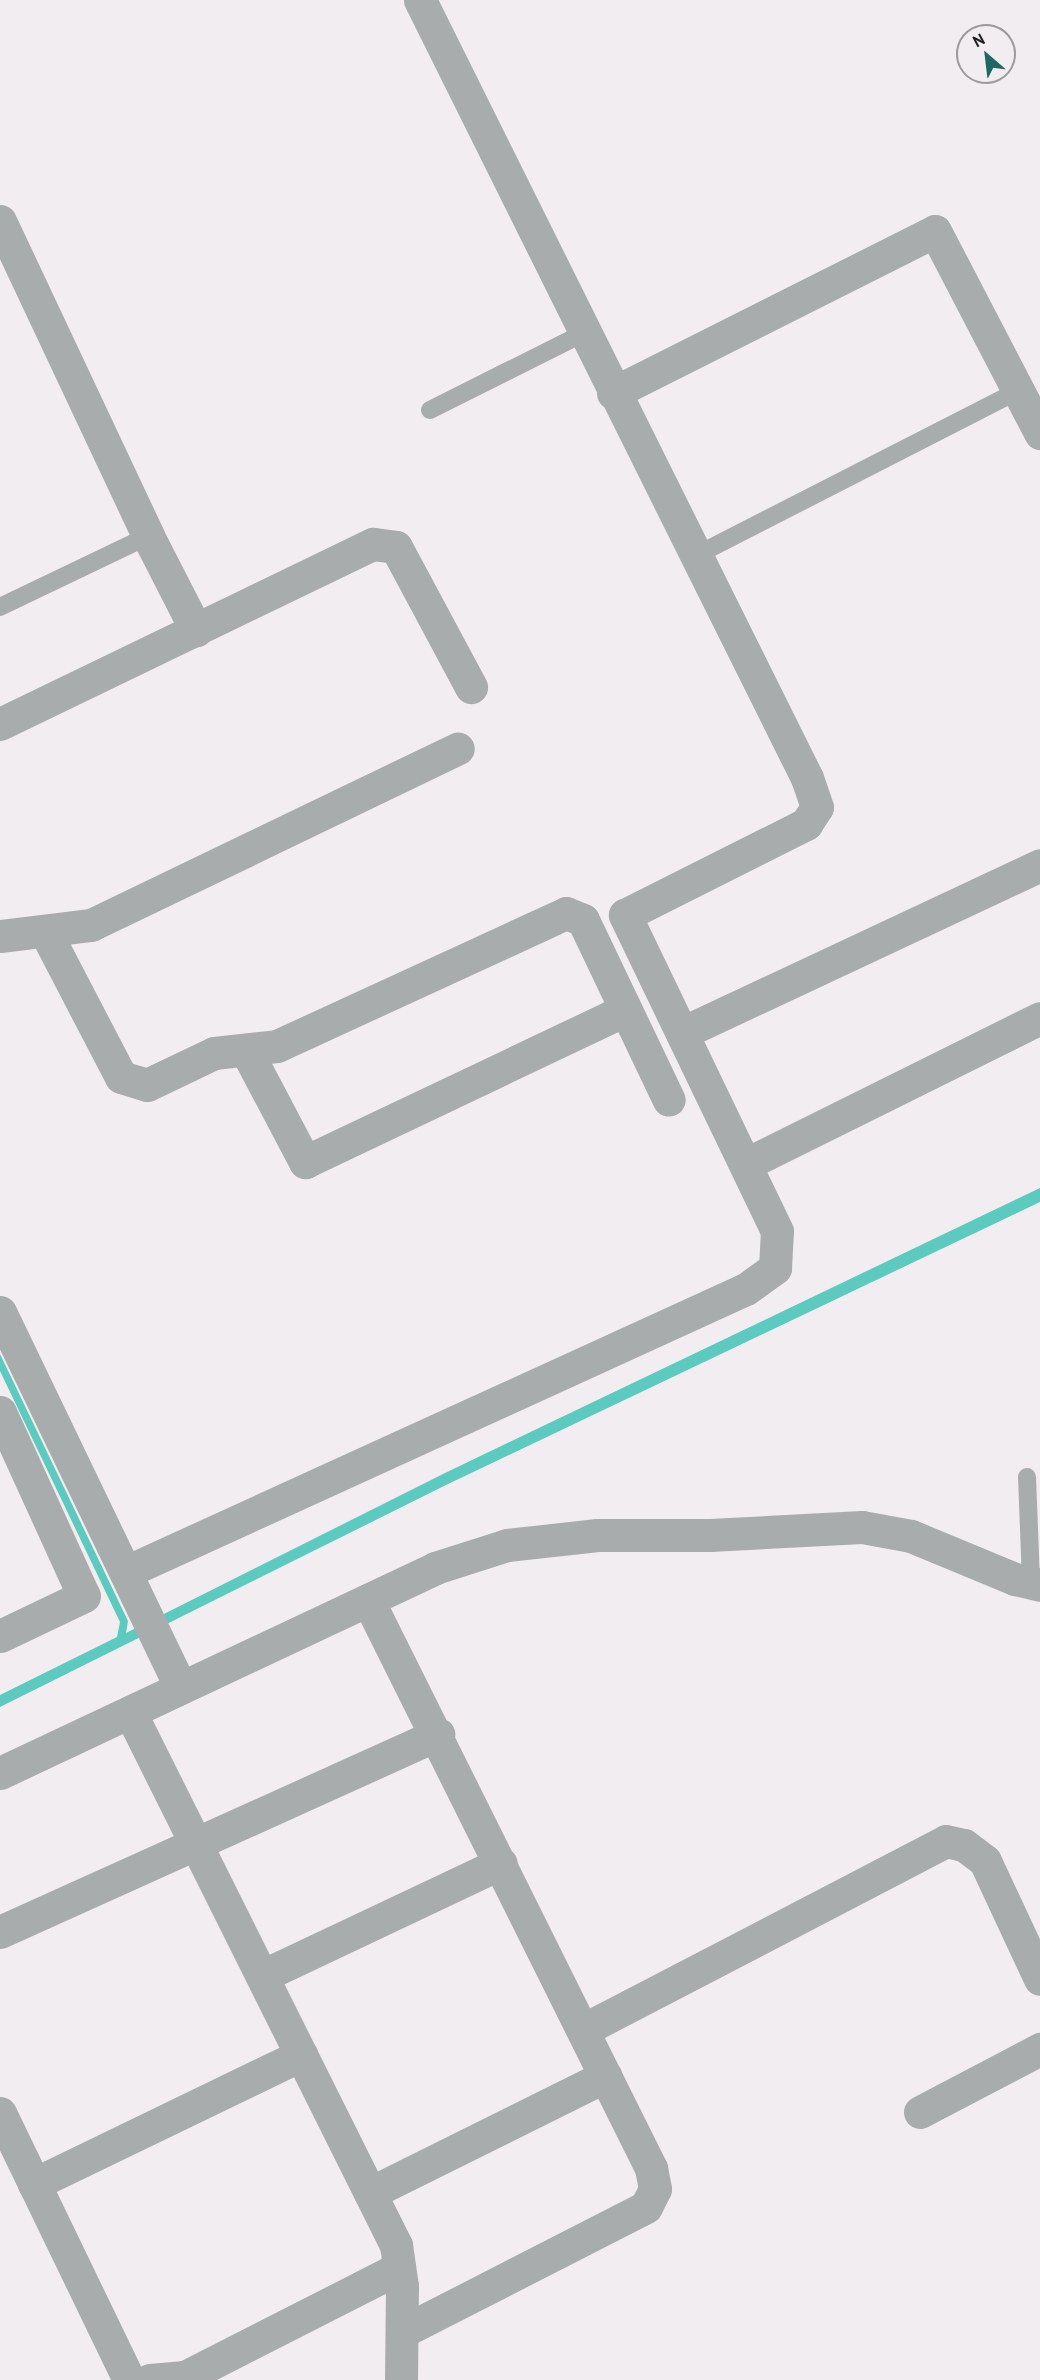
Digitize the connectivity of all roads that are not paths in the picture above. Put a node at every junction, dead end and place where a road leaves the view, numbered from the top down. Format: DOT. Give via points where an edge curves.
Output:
graph roads {
  1 [pos="420,0"];
  2 [pos="0,221"];
  3 [pos="584,333"];
  4 [pos="1018,391"];
  5 [pos="613,393"];
  6 [pos="430,410"];
  7 [pos="1040,433"];
  8 [pos="148,536"];
  9 [pos="695,556"];
  10 [pos="0,607"];
  11 [pos="196,630"];
  12 [pos="471,687"];
  13 [pos="0,724"];
  14 [pos="458,748"];
  15 [pos="1040,865"];
  16 [pos="46,933"];
  17 [pos="1,934"];
  18 [pos="625,1010"];
  19 [pos="1040,1018"];
  20 [pos="684,1032"];
  21 [pos="246,1050"];
  22 [pos="669,1100"];
  23 [pos="746,1164"];
  24 [pos="0,1312"];
  25 [pos="0,1412"];
  26 [pos="1027,1477"];
  27 [pos="128,1572"];
  28 [pos="1035,1584"];
  29 [pos="368,1600"];
  30 [pos="0,1636"];
  31 [pos="181,1688"];
  32 [pos="130,1712"];
  33 [pos="438,1734"];
  34 [pos="0,1773"];
  35 [pos="196,1844"];
  36 [pos="501,1863"];
  37 [pos="0,1932"];
  38 [pos="262,1976"];
  39 [pos="1040,1980"];
  40 [pos="583,2030"];
  41 [pos="1040,2049"];
  42 [pos="301,2055"];
  43 [pos="606,2076"];
  44 [pos="920,2112"];
  45 [pos="0,2113"];
  46 [pos="34,2184"];
  47 [pos="370,2193"];
  48 [pos="399,2268"];
  49 [pos="404,2331"];
  50 [pos="129,2380"];
  51 [pos="150,2380"];
  52 [pos="401,2380"];
  1 -- 3 [label="street"];
  2 -- 8 [label="street"];
  3 -- 5 [label="street"];
  3 -- 6 [label="lane"];
  4 -- 5 [label="street" via="935,231"];
  4 -- 7 [label="street"];
  4 -- 9 [label="lane"];
  5 -- 9 [label="street"];
  8 -- 10 [label="lane"];
  8 -- 11 [label="street"];
  9 -- 20 [label="street" via="802,768 817,807 806,824 625,915"];
  11 -- 12 [label="street" via="373,544 396,547"];
  11 -- 13 [label="street"];
  14 -- 16 [label="street" via="91,925"];
  15 -- 20 [label="street"];
  16 -- 17 [label="street"];
  16 -- 21 [label="street" via="121,1077 147,1085 214,1053"];
  18 -- 21 [label="street" via="583,920 566,914 277,1046"];
  18 -- 21 [label="street" via="305,1162"];
  18 -- 22 [label="street"];
  19 -- 23 [label="street"];
  20 -- 23 [label="street"];
  23 -- 27 [label="street" via="777,1231 775,1268 763,1278"];
  24 -- 27 [label="street"];
  25 -- 30 [label="street" via="84,1596"];
  26 -- 28 [label="lane"];
  27 -- 31 [label="street"];
  28 -- 29 [label="street" via="911,1536 862,1527 710,1535 597,1535 507,1545 435,1568"];
  29 -- 31 [label="street"];
  29 -- 33 [label="street"];
  31 -- 32 [label="street"];
  32 -- 34 [label="street"];
  32 -- 35 [label="street"];
  33 -- 35 [label="street"];
  33 -- 36 [label="street"];
  35 -- 37 [label="street"];
  35 -- 38 [label="street"];
  36 -- 38 [label="street"];
  36 -- 40 [label="street"];
  38 -- 42 [label="street"];
  39 -- 40 [label="street" via="985,1861 964,1845 946,1842"];
  40 -- 43 [label="street"];
  41 -- 44 [label="street"];
  42 -- 46 [label="street"];
  42 -- 47 [label="street"];
  43 -- 47 [label="street"];
  43 -- 49 [label="street" via="651,2168 655,2189 646,2207"];
  45 -- 46 [label="street"];
  46 -- 50 [label="street"];
  47 -- 48 [label="street" via="396,2245"];
  48 -- 49 [label="street"];
  48 -- 51 [label="street" via="185,2377"];
  49 -- 52 [label="street"];
}
